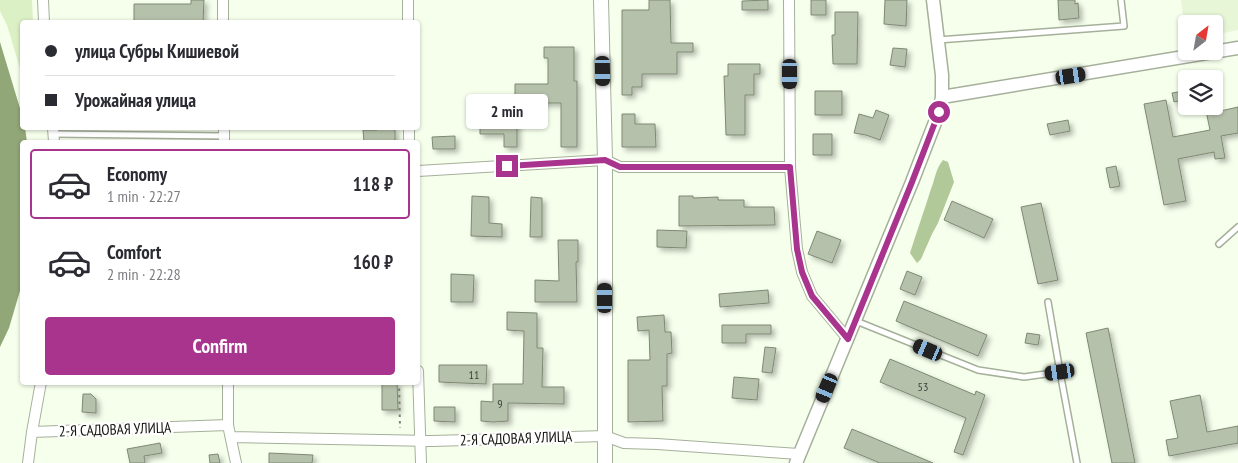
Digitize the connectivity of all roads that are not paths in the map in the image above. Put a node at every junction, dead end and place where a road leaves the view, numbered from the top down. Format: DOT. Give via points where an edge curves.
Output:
graph roads {
  1 [pos="43,0"];
  2 [pos="223,0"];
  3 [pos="408,0"];
  4 [pos="601,0"];
  5 [pos="789,0"];
  6 [pos="932,0"];
  7 [pos="1121,0"];
  8 [pos="44,20"];
  9 [pos="223,20"];
  10 [pos="408,20"];
  11 [pos="938,40"];
  12 [pos="1238,48"];
  13 [pos="942,97"];
  14 [pos="54,135"];
  15 [pos="224,135"];
  16 [pos="605,160"];
  17 [pos="790,167"];
  18 [pos="420,171"];
  19 [pos="1238,227"];
  20 [pos="1219,244"];
  21 [pos="1048,302"];
  22 [pos="855,320"];
  23 [pos="848,339"];
  24 [pos="1060,372"];
  25 [pos="40,385"];
  26 [pos="228,385"];
  27 [pos="418,385"];
  28 [pos="228,425"];
  29 [pos="32,432"];
  30 [pos="605,436"];
  31 [pos="232,437"];
  32 [pos="420,440"];
  33 [pos="798,458"];
  34 [pos="28,463"];
  35 [pos="236,463"];
  36 [pos="421,463"];
  37 [pos="605,463"];
  38 [pos="1077,463"];
  1 -- 8 [label="street"];
  2 -- 9 [label="street"];
  3 -- 10 [label="street"];
  4 -- 16 [label="main road"];
  5 -- 17 [label="street"];
  6 -- 11 [label="street"];
  7 -- 11 [label="lane" via="1124,26"];
  11 -- 13 [label="street"];
  12 -- 13 [label="street"];
  13 -- 22 [label="street" via="931,134"];
  14 -- 15 [label="lane"];
  16 -- 17 [label="street" via="620,167"];
  16 -- 18 [label="street"];
  16 -- 30 [label="main road"];
  17 -- 23 [label="street" via="802,272 812,296"];
  19 -- 20 [label="lane"];
  21 -- 24 [label="lane"];
  22 -- 23 [label="street"];
  22 -- 24 [label="lane" via="978,370 1024,377"];
  23 -- 33 [label="street"];
  24 -- 38 [label="lane"];
  25 -- 29 [label="street"];
  26 -- 28 [label="street"];
  27 -- 32 [label="street"];
  28 -- 29 [label="street, 2-Я САДОВАЯ УЛИЦА"];
  28 -- 31 [label="street"];
  29 -- 34 [label="street"];
  30 -- 32 [label="street, 2-Я САДОВАЯ УЛИЦА"];
  30 -- 33 [label="street, 2-Я САДОВАЯ УЛИЦА" via="624,443"];
  30 -- 37 [label="main road"];
  31 -- 32 [label="street, 2-Я САДОВАЯ УЛИЦА"];
  31 -- 35 [label="street"];
  32 -- 36 [label="street"];
}
